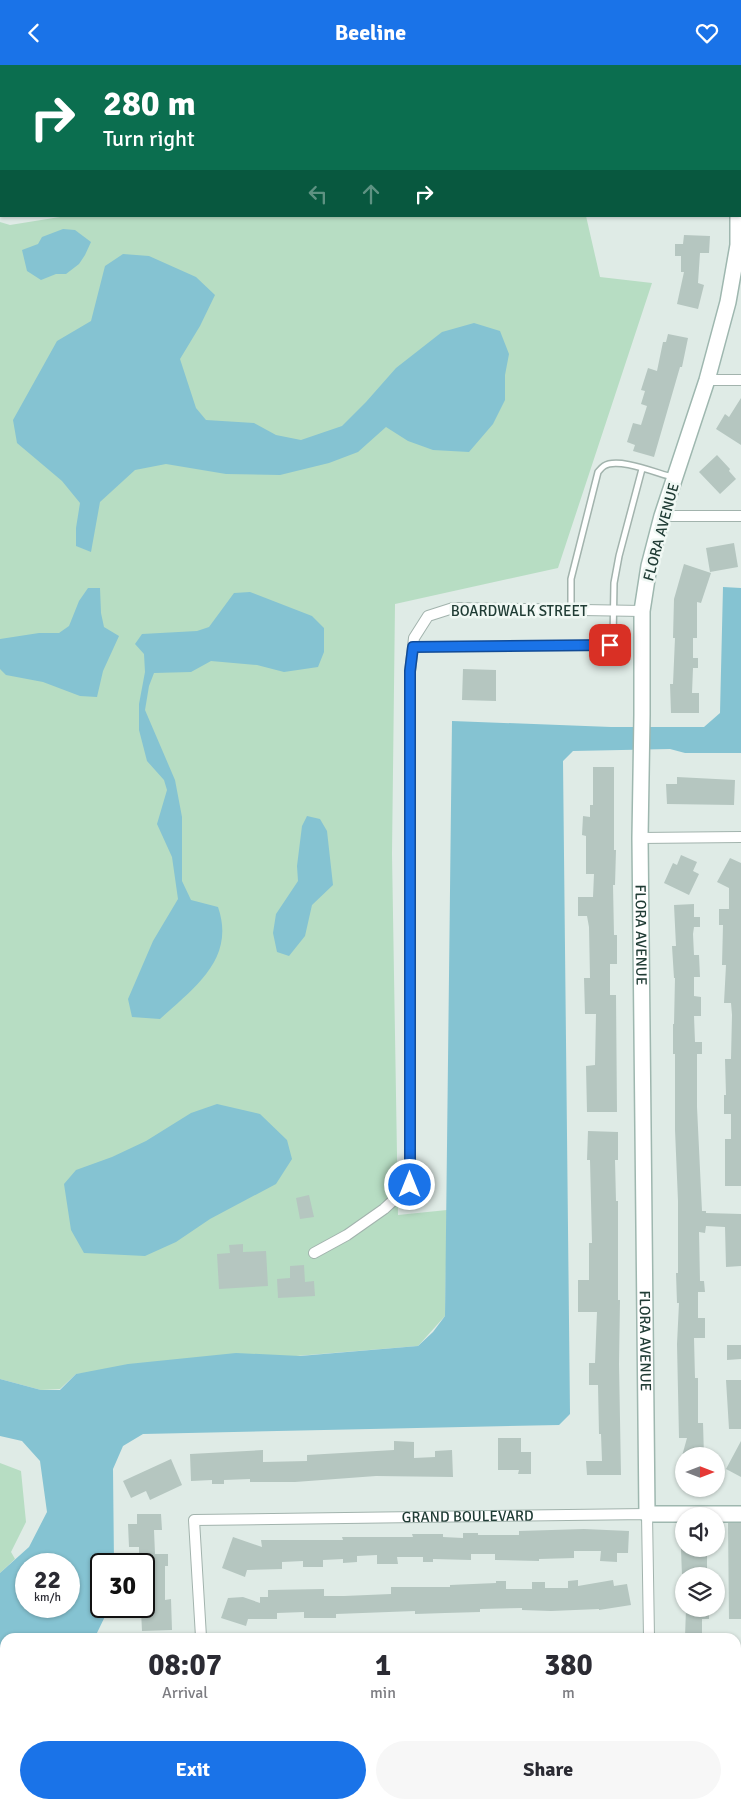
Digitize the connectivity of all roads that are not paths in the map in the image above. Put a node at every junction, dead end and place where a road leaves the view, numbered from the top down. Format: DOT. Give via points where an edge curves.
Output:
graph roads {
  1 [pos="738,217"];
  2 [pos="739,245"];
  3 [pos="707,380"];
  4 [pos="741,381"];
  5 [pos="642,469"];
  6 [pos="675,478"];
  7 [pos="662,516"];
  8 [pos="741,516"];
  9 [pos="570,610"];
  10 [pos="613,611"];
  11 [pos="642,611"];
  12 [pos="413,647"];
  13 [pos="741,837"];
  14 [pos="640,838"];
  15 [pos="314,1253"];
  16 [pos="647,1514"];
  17 [pos="741,1514"];
  18 [pos="201,1633"];
  19 [pos="649,1633"];
  1 -- 2 [label="street, FLORA AVENUE"];
  2 -- 3 [label="street, FLORA AVENUE"];
  3 -- 4 [label="street"];
  3 -- 6 [label="street, FLORA AVENUE"];
  5 -- 6 [label="lane"];
  5 -- 9 [label="lane" via="615,463 604,466 598,473 570,579"];
  5 -- 10 [label="lane" via="618,556"];
  6 -- 7 [label="street, FLORA AVENUE"];
  7 -- 8 [label="street"];
  7 -- 11 [label="street, FLORA AVENUE"];
  9 -- 10 [label="street, BOARDWALK STREET"];
  9 -- 12 [label="street, BOARDWALK STREET" via="453,608 428,617 414,638"];
  10 -- 11 [label="street, BOARDWALK STREET"];
  10 -- 12 [label="lane" via="613,640 610,645"];
  11 -- 14 [label="street, FLORA AVENUE"];
  12 -- 15 [label="street, BOARDWALK STREET" via="410,671 410,1185 384,1209"];
  13 -- 14 [label="street"];
  14 -- 16 [label="street, FLORA AVENUE"];
  16 -- 17 [label="street, GRAND BOULEVARD"];
  16 -- 18 [label="street, GRAND BOULEVARD" via="194,1520"];
  16 -- 19 [label="street, FLORA AVENUE"];
}
